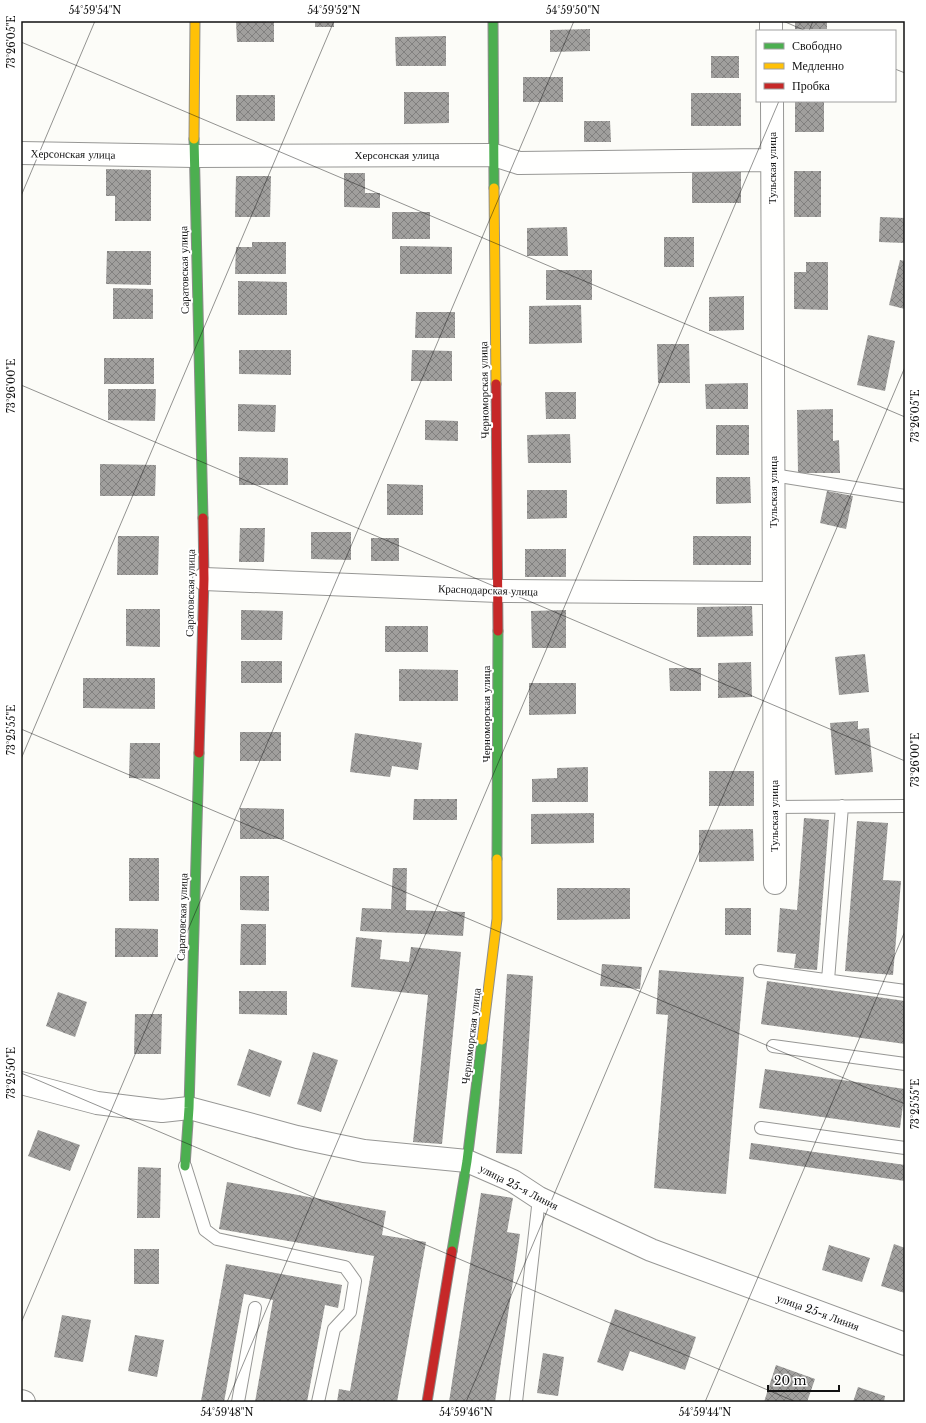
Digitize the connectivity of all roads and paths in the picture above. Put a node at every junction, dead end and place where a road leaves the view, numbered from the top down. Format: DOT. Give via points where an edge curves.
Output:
graph roads {
  1 [pos="195,21"];
  2 [pos="493,21"];
  3 [pos="772,102"];
  4 [pos="21,153"];
  5 [pos="494,155"];
  6 [pos="194,156"];
  7 [pos="772,160"];
  8 [pos="773,475"];
  9 [pos="905,496"];
  10 [pos="204,578"];
  11 [pos="498,591"];
  12 [pos="774,593"];
  13 [pos="842,806"];
  14 [pos="905,806"];
  15 [pos="774,807"];
  16 [pos="775,883"];
  17 [pos="760,971"];
  18 [pos="828,980"];
  19 [pos="905,991"];
  20 [pos="773,1046"];
  21 [pos="905,1064"];
  22 [pos="21,1083"];
  23 [pos="189,1108"];
  24 [pos="761,1128"];
  25 [pos="905,1148"];
  26 [pos="467,1162"];
  27 [pos="185,1166"];
  28 [pos="539,1198"];
  29 [pos="254,1308"];
  30 [pos="905,1344"];
  31 [pos="21,1401"];
  32 [pos="24,1402"];
  33 [pos="238,1402"];
  34 [pos="318,1402"];
  35 [pos="427,1402"];
  36 [pos="516,1402"];
  1 -- 6 [label="street, Саратовская улица"];
  2 -- 5 [label="street, Черноморская улица"];
  3 -- 7 [label="street, Тульская улица"];
  4 -- 6 [label="street, Херсонская улица"];
  5 -- 6 [label="street, Херсонская улица"];
  5 -- 7 [label="street, Херсонская улица" via="519,163"];
  5 -- 11 [label="street, Черноморская улица"];
  6 -- 10 [label="street, Саратовская улица"];
  7 -- 8 [label="street, Тульская улица"];
  8 -- 9 [label="lane"];
  8 -- 12 [label="street, Тульская улица"];
  10 -- 11 [label="street, Краснодарская улица"];
  10 -- 23 [label="street, Саратовская улица"];
  11 -- 12 [label="street, Краснодарская улица"];
  11 -- 26 [label="street, Черноморская улица" via="497,919"];
  12 -- 15 [label="street, Тульская улица"];
  13 -- 14 [label="lane"];
  13 -- 15 [label="lane"];
  13 -- 18 [label="lane"];
  15 -- 16 [label="street, Тульская улица"];
  17 -- 18 [label="lane"];
  18 -- 19 [label="lane"];
  20 -- 21 [label="lane"];
  22 -- 23 [label="street, улица 25-я Линия" via="97,1103 162,1111"];
  23 -- 26 [label="street, улица 25-я Линия" via="297,1138 364,1151"];
  23 -- 27 [label="street, Саратовская улица"];
  24 -- 25 [label="lane"];
  26 -- 28 [label="street, улица 25-я Линия" via="513,1182"];
  26 -- 35 [label="street, Черноморская улица"];
  27 -- 34 [label="lane" via="205,1230 218,1239 345,1267 355,1281 350,1312 334,1329"];
  28 -- 30 [label="street, улица 25-я Линия" via="651,1250"];
  28 -- 36 [label="lane"];
  29 -- 33 [label="lane"];
  31 -- 32 [label="street"];
}
